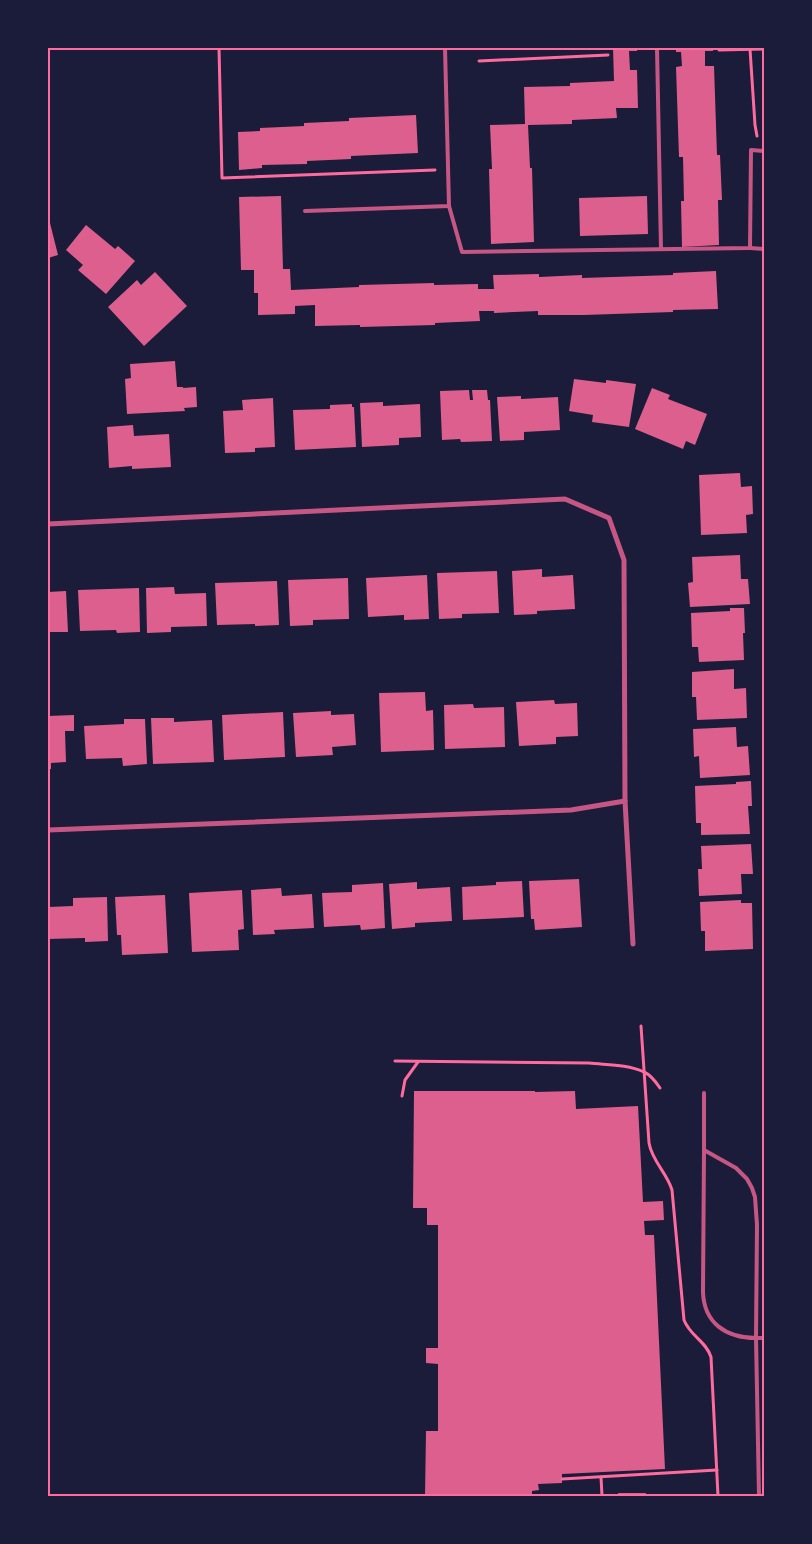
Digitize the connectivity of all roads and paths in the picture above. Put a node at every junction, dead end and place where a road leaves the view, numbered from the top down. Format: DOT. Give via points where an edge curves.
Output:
graph roads {
  1 [pos="219,48"];
  2 [pos="445,48"];
  3 [pos="657,48"];
  4 [pos="750,49"];
  5 [pos="764,49"];
  6 [pos="718,50"];
  7 [pos="608,55"];
  8 [pos="479,60"];
  9 [pos="763,151"];
  10 [pos="448,169"];
  11 [pos="449,206"];
  12 [pos="305,211"];
  13 [pos="750,248"];
  14 [pos="764,249"];
  15 [pos="661,250"];
  16 [pos="48,524"];
  17 [pos="625,801"];
  18 [pos="48,830"];
  19 [pos="633,944"];
  20 [pos="641,1026"];
  21 [pos="395,1061"];
  22 [pos="418,1061"];
  23 [pos="644,1072"];
  24 [pos="660,1088"];
  25 [pos="704,1093"];
  26 [pos="402,1096"];
  27 [pos="704,1150"];
  28 [pos="756,1338"];
  29 [pos="764,1338"];
  30 [pos="717,1470"];
  31 [pos="601,1477"];
  32 [pos="562,1479"];
  33 [pos="602,1496"];
  34 [pos="718,1496"];
  35 [pos="759,1496"];
  1 -- 10 [label="path" via="222,178"];
  2 -- 10 [label="lane"];
  3 -- 15 [label="lane"];
  4 -- 5 [label="path"];
  4 -- 6 [label="path"];
  4 -- 9 [label="path" via="755,125"];
  7 -- 8 [label="path"];
  9 -- 13 [label="lane" via="750,150"];
  10 -- 11 [label="lane"];
  11 -- 12 [label="lane"];
  11 -- 15 [label="lane" via="462,252"];
  13 -- 14 [label="lane"];
  13 -- 15 [label="lane"];
  16 -- 17 [label="street" via="565,499 608,518 624,560"];
  17 -- 18 [label="street" via="571,810"];
  17 -- 19 [label="street"];
  20 -- 23 [label="path"];
  21 -- 22 [label="path"];
  22 -- 23 [label="path" via="589,1063"];
  22 -- 26 [label="path" via="405,1080"];
  23 -- 24 [label="path"];
  23 -- 30 [label="path" via="650,1147 668,1178 673,1196 684,1320 711,1357"];
  25 -- 27 [label="lane"];
  27 -- 28 [label="lane" via="736,1168 747,1179 755,1196"];
  27 -- 28 [label="lane" via="705,1307 718,1326 739,1336"];
  28 -- 29 [label="lane"];
  28 -- 35 [label="lane"];
  30 -- 31 [label="path"];
  30 -- 34 [label="path"];
  31 -- 32 [label="path"];
  31 -- 33 [label="path"];
}
